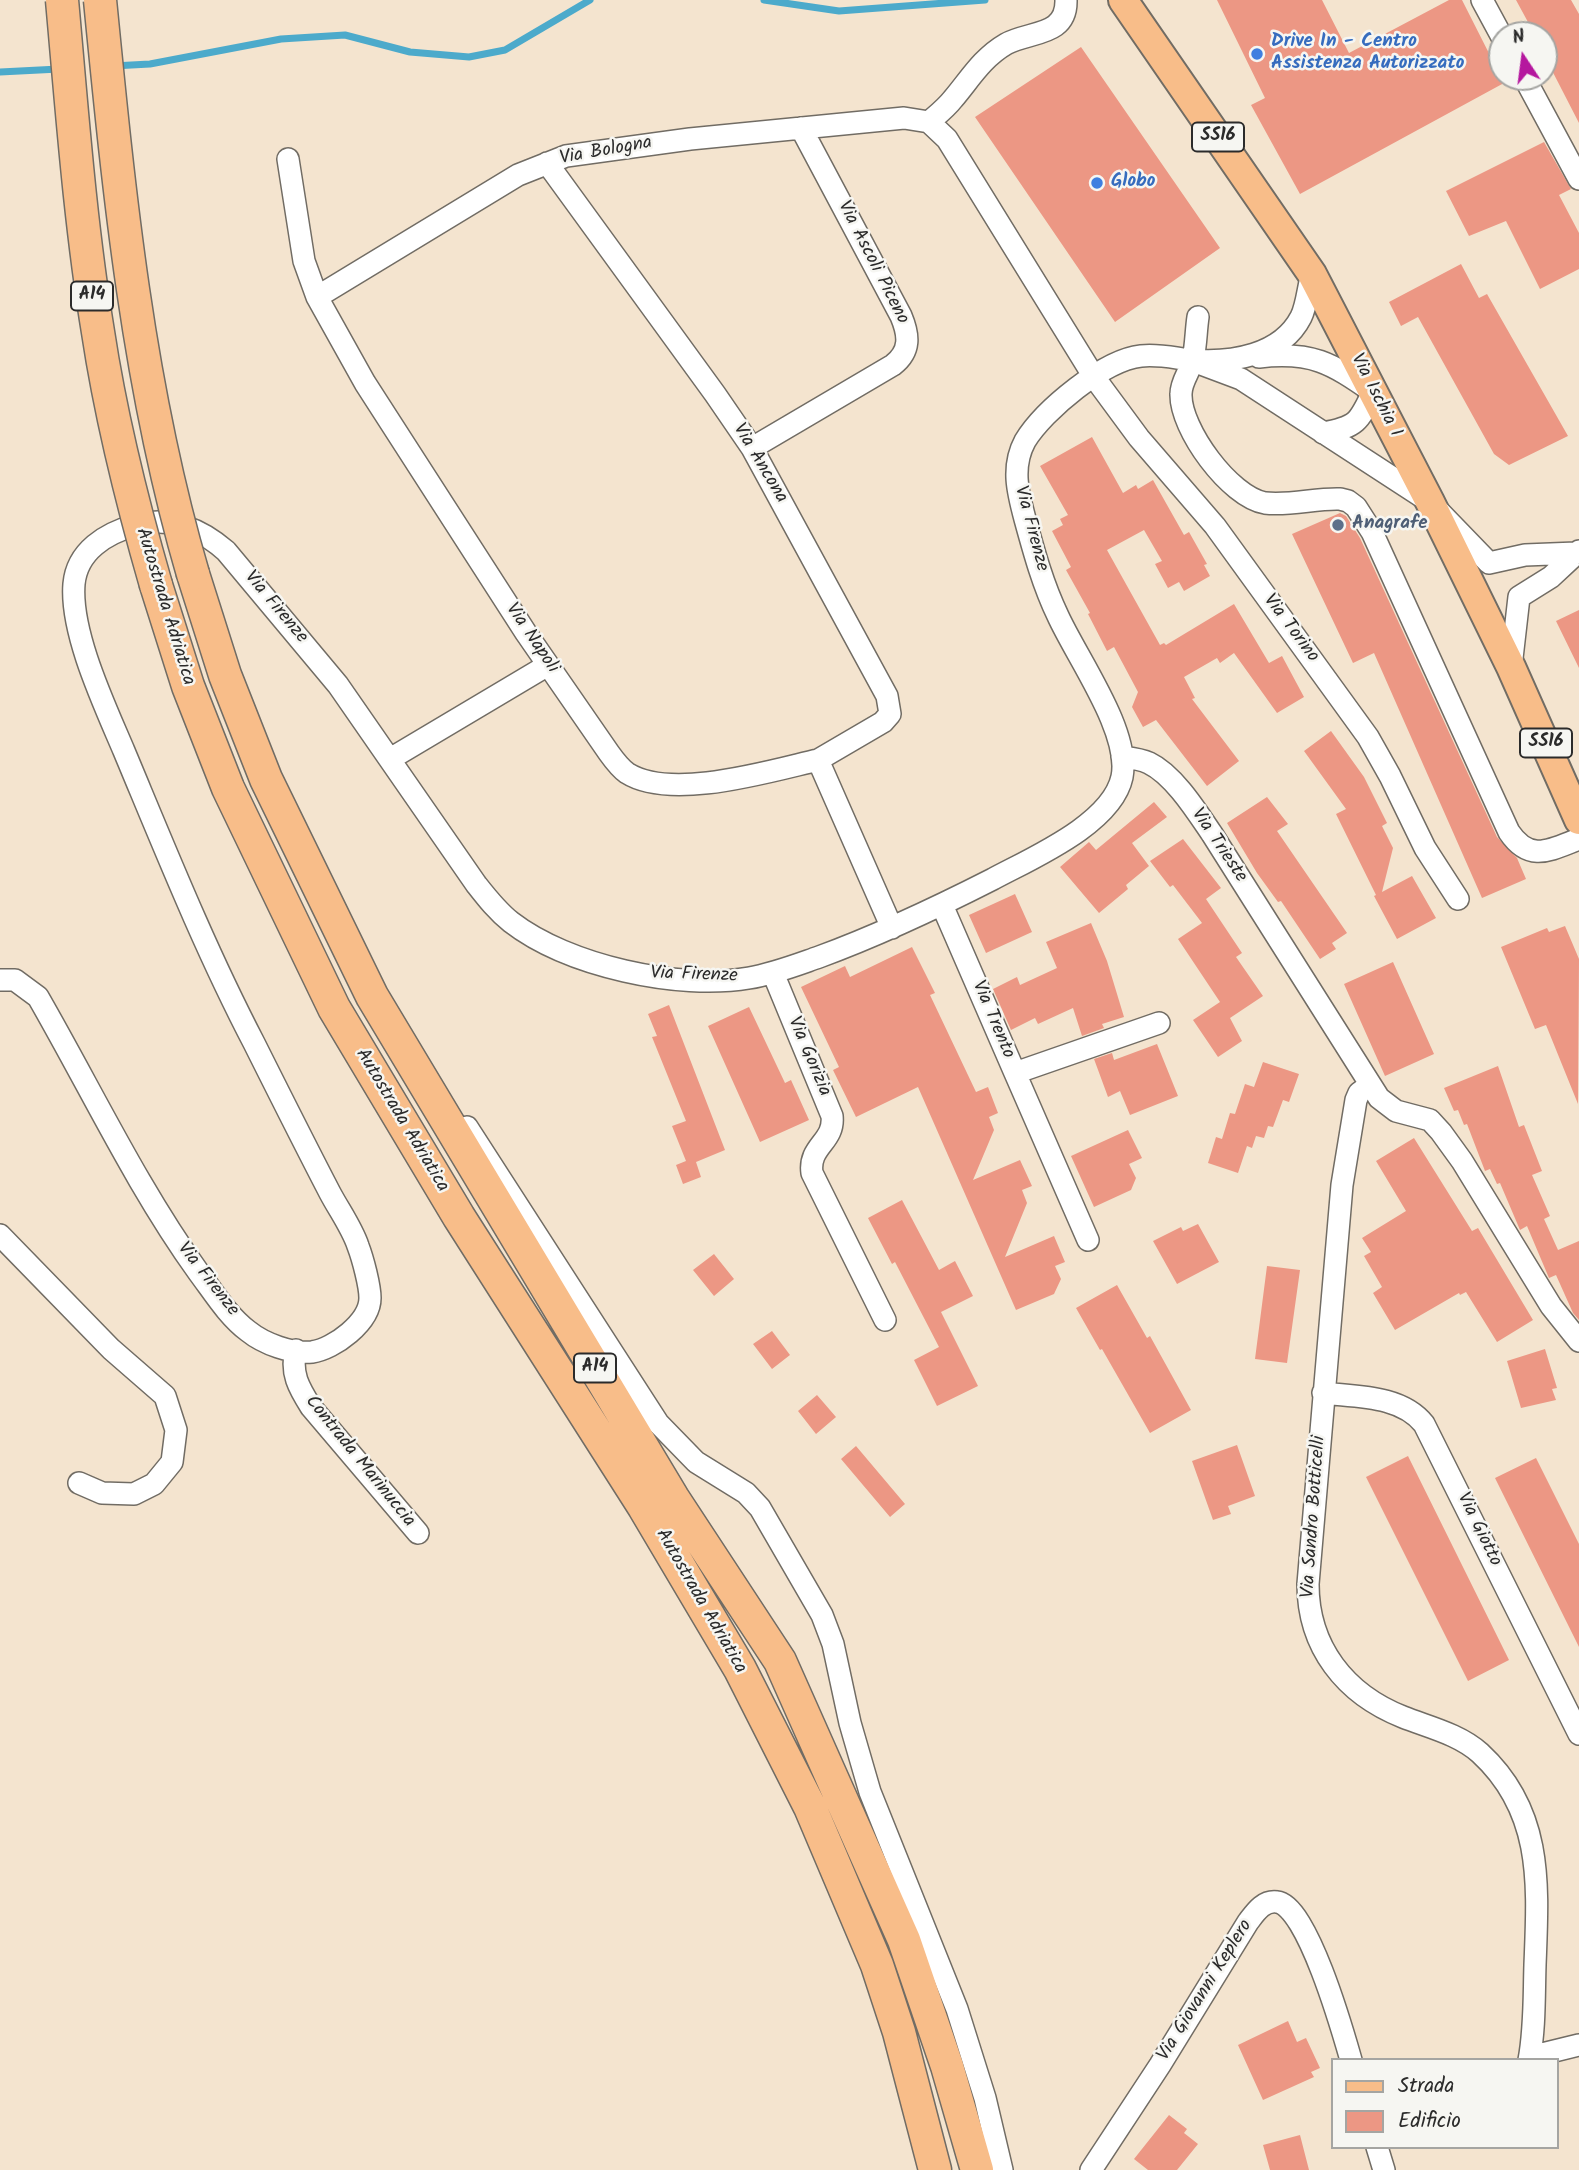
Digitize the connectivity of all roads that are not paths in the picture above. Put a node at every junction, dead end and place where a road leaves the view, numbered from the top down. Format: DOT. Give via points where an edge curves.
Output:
graph roads {
  1 [pos="62,0"];
  2 [pos="100,0"];
  3 [pos="1066,0"];
  4 [pos="1123,0"];
  5 [pos="1482,0"];
  6 [pos="1493,21"];
  7 [pos="1532,91"];
  8 [pos="929,122"];
  9 [pos="801,128"];
  10 [pos="288,159"];
  11 [pos="547,163"];
  12 [pos="1579,179"];
  13 [pos="1312,274"];
  14 [pos="317,297"];
  15 [pos="1198,317"];
  16 [pos="1243,359"];
  17 [pos="1193,360"];
  18 [pos="1094,377"];
  19 [pos="1373,392"];
  20 [pos="1323,433"];
  21 [pos="752,448"];
  22 [pos="1430,502"];
  23 [pos="1577,552"];
  24 [pos="1489,564"];
  25 [pos="1476,597"];
  26 [pos="1519,597"];
  27 [pos="548,665"];
  28 [pos="1511,667"];
  29 [pos="1122,757"];
  30 [pos="390,759"];
  31 [pos="818,760"];
  32 [pos="1579,820"];
  33 [pos="1579,839"];
  34 [pos="1458,899"];
  35 [pos="942,905"];
  36 [pos="332,918"];
  37 [pos="892,928"];
  38 [pos="773,973"];
  39 [pos="0,980"];
  40 [pos="1159,1023"];
  41 [pos="1015,1073"];
  42 [pos="1370,1084"];
  43 [pos="0,1235"];
  44 [pos="1088,1240"];
  45 [pos="885,1320"];
  46 [pos="1579,1341"];
  47 [pos="296,1350"];
  48 [pos="1323,1393"];
  49 [pos="79,1483"];
  50 [pos="418,1533"];
  51 [pos="1579,1734"];
  52 [pos="1579,2045"];
  53 [pos="1350,2058"];
  54 [pos="1529,2058"];
  55 [pos="1378,2149"];
  56 [pos="935,2170"];
  57 [pos="977,2170"];
  58 [pos="1002,2170"];
  59 [pos="1091,2170"];
  60 [pos="1384,2170"];
  1 -- 56 [label="highway, Autostrada Adriatica / A14, bridge" via="81,202 98,332 121,453 188,687 228,788 334,1008 740,1669 810,1807 877,1965"];
  2 -- 36 [label="highway, Autostrada Adriatica / A14, bridge" via="121,209 168,482 225,675 261,766"];
  3 -- 8 [label="street" via="1066,10 1056,26 1008,43 982,60 952,101"];
  4 -- 13 [label="main road, Via Ischia I / SS16"];
  5 -- 6 [label="street"];
  7 -- 12 [label="street"];
  8 -- 9 [label="street, Via Bologna" via="904,118"];
  8 -- 18 [label="street" via="947,139"];
  9 -- 11 [label="street, Via Bologna" via="612,149"];
  9 -- 21 [label="street, Via Ascoli Piceno" via="901,316 908,345 893,365"];
  10 -- 14 [label="street, Via Napoli" via="304,261"];
  11 -- 14 [label="street, Via Bologna" via="518,175"];
  11 -- 21 [label="street, Via Ancona"];
  13 -- 16 [label="street" via="1301,317 1281,341"];
  13 -- 19 [label="main road, Via Ischia I / SS16"];
  14 -- 27 [label="street, Via Napoli" via="365,383"];
  15 -- 17 [label="street"];
  16 -- 17 [label="street"];
  16 -- 19 [label="street" via="1283,356 1324,361"];
  17 -- 18 [label="street, Via Firenze" via="1138,356"];
  17 -- 20 [label="street" via="1241,380"];
  17 -- 33 [label="street" via="1182,384 1186,420 1235,488 1268,503 1340,499 1362,515 1514,839 1535,852"];
  18 -- 29 [label="street, Via Firenze" via="1033,430 1018,458 1016,478 1045,584 1111,719"];
  18 -- 34 [label="street, Via Torino" via="1203,512 1339,696 1379,755 1425,848"];
  19 -- 20 [label="street" via="1360,419"];
  19 -- 22 [label="main road, Via Ischia I / SS16"];
  20 -- 22 [label="street"];
  21 -- 31 [label="street, Via Ancona" via="890,707 883,722"];
  22 -- 24 [label="street"];
  22 -- 25 [label="main road, Via Ischia I / SS16"];
  23 -- 24 [label="street" via="1525,555"];
  23 -- 26 [label="street" via="1551,577"];
  24 -- 25 [label="street" via="1481,570"];
  25 -- 26 [label="street" via="1499,605"];
  25 -- 28 [label="main road, Via Ischia I / SS16"];
  26 -- 28 [label="street"];
  27 -- 30 [label="street"];
  27 -- 31 [label="street, Via Napoli" via="609,753 635,777 690,785"];
  28 -- 32 [label="main road, Via Ischia I / SS16"];
  29 -- 35 [label="street, Via Firenze" via="1118,792 1096,816 1056,845"];
  29 -- 42 [label="street, Via Trieste" via="1150,763 1171,781 1212,834"];
  30 -- 38 [label="street, Via Firenze" via="476,884 503,914 530,934 580,957 640,974 729,981"];
  30 -- 47 [label="street, Via Firenze" via="312,652 234,559 206,535 182,525 145,523 106,536 83,558 74,584 76,610 104,705 243,1022 358,1245 370,1301 360,1323 341,1340 313,1352"];
  31 -- 37 [label="street"];
  35 -- 37 [label="street, Via Firenze"];
  35 -- 41 [label="street, Via Trento"];
  36 -- 57 [label="highway, Autostrada Adriatica / A14" via="392,1031 673,1498 780,1661 904,1940"];
  36 -- 58 [label="street" via="658,1423 696,1462 746,1493 760,1508 815,1601 833,1644 870,1792 970,2048"];
  37 -- 38 [label="street, Via Firenze"];
  38 -- 45 [label="street, Via Gorizia" via="832,1116 832,1130 813,1155 812,1173"];
  39 -- 47 [label="street, Via Firenze" via="15,979 38,997 171,1233 224,1306 249,1333"];
  40 -- 41 [label="street, Via Trento"];
  41 -- 44 [label="street"];
  42 -- 46 [label="street" via="1387,1105 1430,1120 1441,1132 1551,1306"];
  42 -- 48 [label="street, Via Sandro Botticelli" via="1356,1100 1347,1146"];
  43 -- 49 [label="street" via="111,1349 165,1396 176,1430 172,1462 154,1484 134,1494 102,1493"];
  47 -- 50 [label="street, Contrada Marinuccia" via="294,1373 311,1406"];
  48 -- 51 [label="street, Via Giotto" via="1391,1403 1407,1409 1424,1424"];
  48 -- 54 [label="street, Via Sandro Botticelli" via="1308,1584 1313,1627 1328,1659 1355,1687 1390,1711 1474,1748 1514,1798 1529,1835 1538,1877"];
  52 -- 54 [label="street"];
  53 -- 59 [label="street, Via Giovanni Keplero" via="1322,1969 1298,1923 1283,1904 1266,1903 1248,1922"];
  55 -- 60 [label="street"];
}
